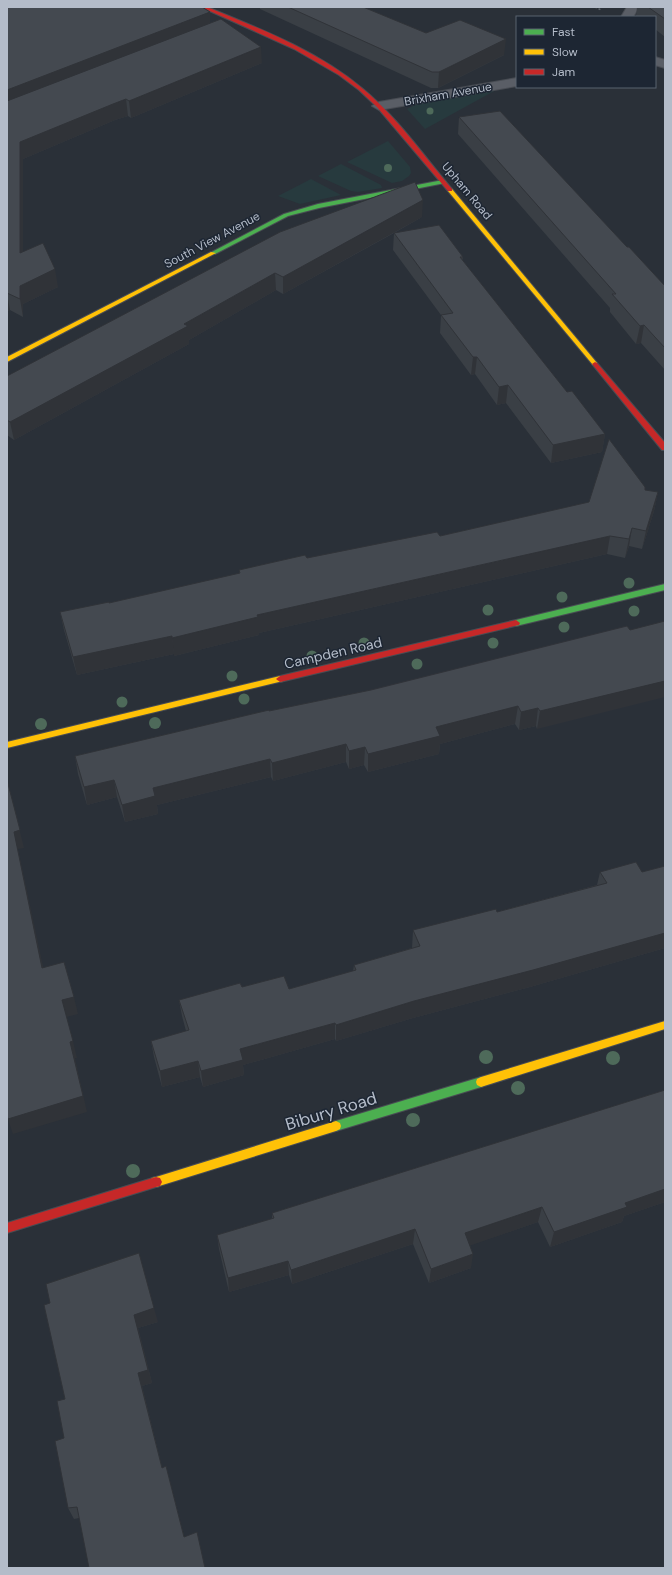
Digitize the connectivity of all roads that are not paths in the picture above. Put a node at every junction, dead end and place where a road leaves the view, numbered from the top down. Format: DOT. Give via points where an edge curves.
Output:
graph roads {
  1 [pos="204,7"];
  2 [pos="633,7"];
  3 [pos="627,16"];
  4 [pos="239,22"];
  5 [pos="226,28"];
  6 [pos="516,82"];
  7 [pos="379,106"];
  8 [pos="443,182"];
  9 [pos="7,360"];
  10 [pos="665,448"];
  11 [pos="665,587"];
  12 [pos="7,745"];
  13 [pos="665,1025"];
  14 [pos="7,1228"];
  1 -- 4 [label="street, Upham Road"];
  2 -- 3 [label="street"];
  4 -- 5 [label="street"];
  4 -- 7 [label="street, Upham Road" via="310,56 353,84"];
  6 -- 7 [label="street, Brixham Avenue"];
  7 -- 8 [label="street, Upham Road"];
  8 -- 9 [label="street, South View Avenue" via="318,206 286,215"];
  8 -- 10 [label="street, Upham Road"];
  11 -- 12 [label="street, Campden Road"];
  13 -- 14 [label="street, Bibury Road"];
}
